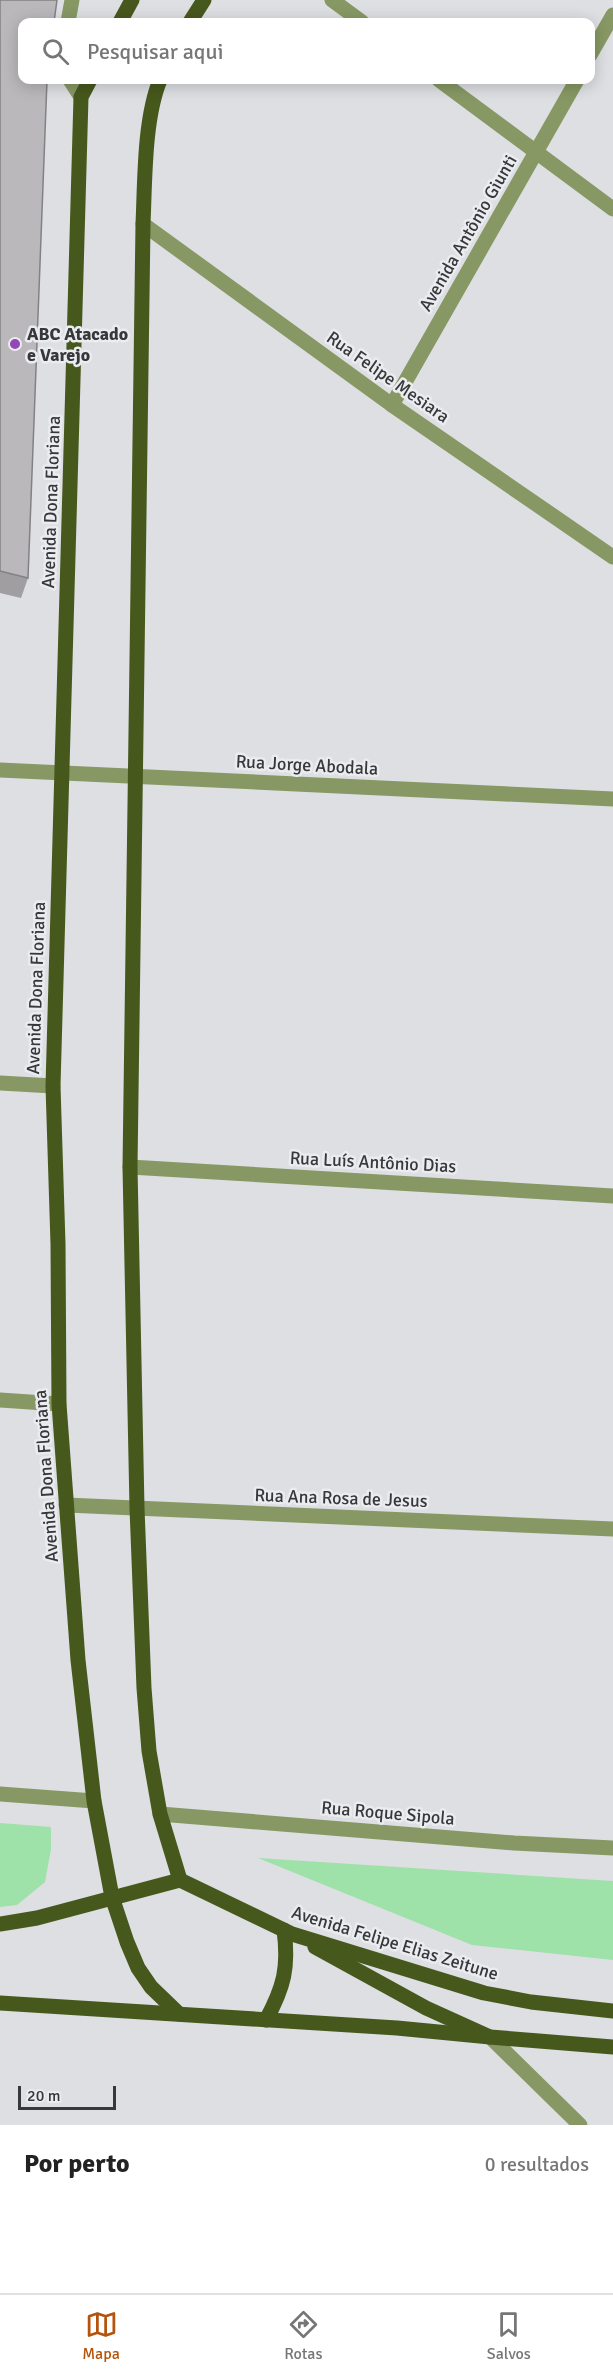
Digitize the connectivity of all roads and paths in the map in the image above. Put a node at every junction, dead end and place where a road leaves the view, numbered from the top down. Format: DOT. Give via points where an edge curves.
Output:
graph roads {
  1 [pos="72,0"];
  2 [pos="132,0"];
  3 [pos="204,0"];
  4 [pos="332,0"];
  5 [pos="613,15"];
  6 [pos="69,18"];
  7 [pos="122,18"];
  8 [pos="193,18"];
  9 [pos="357,18"];
  10 [pos="595,48"];
  11 [pos="73,84"];
  12 [pos="88,84"];
  13 [pos="158,84"];
  14 [pos="444,84"];
  15 [pos="575,84"];
  16 [pos="81,97"];
  17 [pos="537,153"];
  18 [pos="613,209"];
  19 [pos="143,224"];
  20 [pos="392,405"];
  21 [pos="613,557"];
  22 [pos="0,770"];
  23 [pos="63,773"];
  24 [pos="136,776"];
  25 [pos="613,799"];
  26 [pos="0,1083"];
  27 [pos="53,1086"];
  28 [pos="130,1167"];
  29 [pos="613,1196"];
  30 [pos="0,1400"];
  31 [pos="59,1404"];
  32 [pos="66,1505"];
  33 [pos="137,1508"];
  34 [pos="613,1529"];
  35 [pos="0,1794"];
  36 [pos="94,1801"];
  37 [pos="160,1814"];
  38 [pos="613,1848"];
  39 [pos="180,1880"];
  40 [pos="112,1897"];
  41 [pos="0,1924"];
  42 [pos="288,1932"];
  43 [pos="0,2002"];
  44 [pos="613,2011"];
  45 [pos="179,2014"];
  46 [pos="266,2020"];
  47 [pos="490,2037"];
  48 [pos="613,2047"];
  49 [pos="561,2119"];
  50 [pos="580,2125"];
  1 -- 6 [label="street"];
  2 -- 7 [label="main road"];
  3 -- 8 [label="main road"];
  4 -- 9 [label="street"];
  5 -- 10 [label="street"];
  11 -- 16 [label="street"];
  12 -- 16 [label="main road, Avenida Dona Floriana"];
  13 -- 19 [label="main road" via="146,162"];
  14 -- 17 [label="street"];
  15 -- 17 [label="street, Avenida Antônio Giunti"];
  16 -- 23 [label="main road, Avenida Dona Floriana"];
  17 -- 18 [label="street"];
  17 -- 20 [label="street, Avenida Antônio Giunti"];
  19 -- 20 [label="street, Rua Felipe Mesiara"];
  19 -- 24 [label="main road"];
  20 -- 21 [label="street, Rua Felipe Mesiara"];
  22 -- 23 [label="street, Rua Jorge Abodala"];
  23 -- 24 [label="street, Rua Jorge Abodala"];
  23 -- 27 [label="main road, Avenida Dona Floriana"];
  24 -- 25 [label="street, Rua Jorge Abodala"];
  24 -- 28 [label="main road"];
  26 -- 27 [label="street"];
  27 -- 31 [label="main road, Avenida Dona Floriana"];
  28 -- 29 [label="street, Rua Luís Antônio Dias"];
  28 -- 33 [label="main road"];
  30 -- 31 [label="street"];
  31 -- 32 [label="main road, Avenida Dona Floriana"];
  32 -- 33 [label="street, Rua Ana Rosa de Jesus"];
  32 -- 36 [label="main road, Avenida Dona Floriana"];
  33 -- 34 [label="street, Rua Ana Rosa de Jesus"];
  33 -- 37 [label="main road" via="144,1688"];
  35 -- 36 [label="street"];
  36 -- 40 [label="main road, Avenida Dona Floriana"];
  37 -- 38 [label="street, Rua Roque Sipola"];
  37 -- 39 [label="main road"];
  39 -- 40 [label="main road"];
  39 -- 42 [label="main road, Avenida Felipe Elias Zeitune"];
  40 -- 41 [label="main road"];
  40 -- 45 [label="main road, Avenida Dona Floriana" via="138,1968"];
  42 -- 44 [label="main road, Avenida Felipe Elias Zeitune" via="484,1993"];
  42 -- 46 [label="main road" via="286,1970 278,1999"];
  42 -- 47 [label="main road" via="363,1975"];
  43 -- 45 [label="main road"];
  45 -- 46 [label="main road"];
  46 -- 47 [label="main road"];
  47 -- 48 [label="main road"];
  47 -- 49 [label="street"];
  49 -- 50 [label="street"];
}
